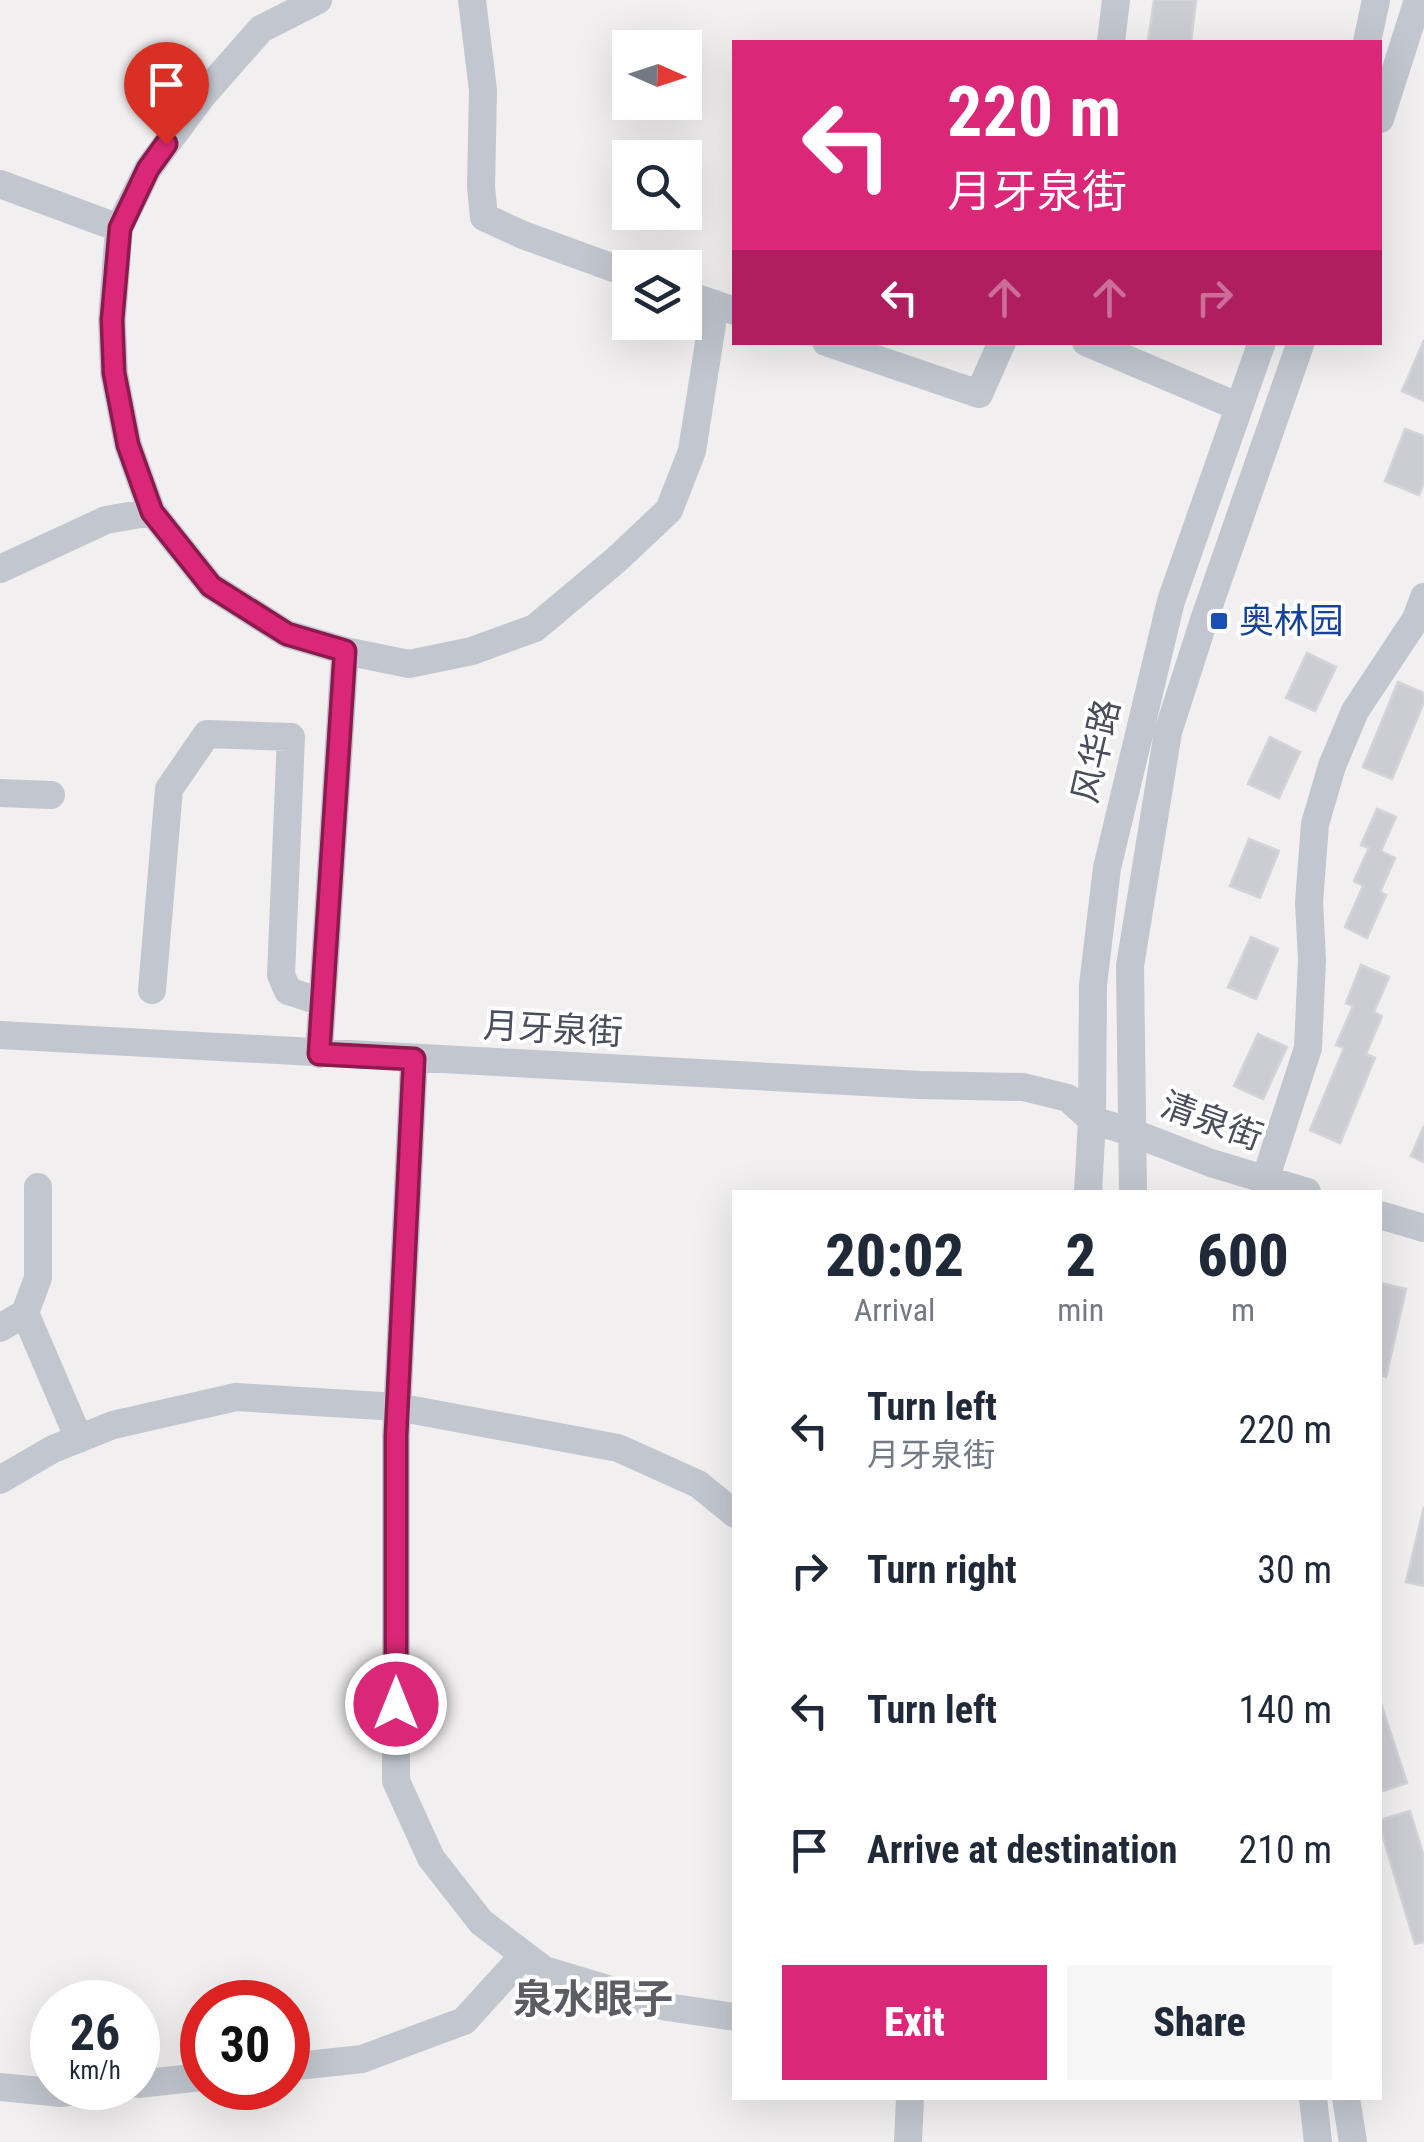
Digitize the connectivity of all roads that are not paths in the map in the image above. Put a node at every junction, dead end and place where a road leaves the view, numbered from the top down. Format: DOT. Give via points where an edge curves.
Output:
graph roads {
  1 [pos="472,0"];
  2 [pos="1116,0"];
  3 [pos="302,3"];
  4 [pos="1375,7"];
  5 [pos="1413,13"];
  6 [pos="1111,40"];
  7 [pos="1367,40"];
  8 [pos="1382,113"];
  9 [pos="0,184"];
  10 [pos="120,228"];
  11 [pos="612,267"];
  12 [pos="725,308"];
  13 [pos="835,345"];
  14 [pos="1001,345"];
  15 [pos="1093,345"];
  16 [pos="1261,345"];
  17 [pos="1300,345"];
  18 [pos="1238,408"];
  19 [pos="152,512"];
  20 [pos="0,569"];
  21 [pos="1421,613"];
  22 [pos="345,651"];
  23 [pos="0,792"];
  24 [pos="52,794"];
  25 [pos="1107,868"];
  26 [pos="1146,872"];
  27 [pos="152,990"];
  28 [pos="322,1002"];
  29 [pos="0,1035"];
  30 [pos="319,1054"];
  31 [pos="414,1059"];
  32 [pos="1092,1120"];
  33 [pos="1131,1132"];
  34 [pos="1264,1180"];
  35 [pos="38,1187"];
  36 [pos="1088,1190"];
  37 [pos="1133,1190"];
  38 [pos="1300,1190"];
  39 [pos="1382,1215"];
  40 [pos="1424,1228"];
  41 [pos="25,1314"];
  42 [pos="0,1328"];
  43 [pos="397,1407"];
  44 [pos="79,1439"];
  45 [pos="0,1480"];
  46 [pos="732,1512"];
  47 [pos="524,1955"];
  48 [pos="732,2017"];
  49 [pos="310,2065"];
  50 [pos="0,2087"];
  51 [pos="30,2090"];
  52 [pos="910,2100"];
  53 [pos="1313,2100"];
  54 [pos="1346,2100"];
  55 [pos="908,2142"];
  56 [pos="1318,2142"];
  57 [pos="1353,2142"];
  1 -- 11 [label="street" via="483,90 484,217"];
  2 -- 6 [label="street"];
  3 -- 10 [label="street" via="261,29 202,96 148,169"];
  4 -- 5 [label="street"];
  4 -- 7 [label="street"];
  5 -- 8 [label="street"];
  9 -- 10 [label="street"];
  10 -- 19 [label="street" via="114,373 128,445"];
  12 -- 22 [label="street" via="692,451 669,510 643,536 535,628 409,664"];
  13 -- 14 [label="street" via="979,394"];
  15 -- 18 [label="street"];
  16 -- 18 [label="street, 风华路"];
  17 -- 26 [label="street" via="1168,732"];
  18 -- 25 [label="street, 风华路" via="1171,602"];
  19 -- 20 [label="street" via="106,520"];
  19 -- 22 [label="street" via="211,586 287,634"];
  21 -- 34 [label="street" via="1354,711 1315,824 1308,1048"];
  22 -- 28 [label="street"];
  23 -- 24 [label="street"];
  25 -- 26 [label="street" via="1125,880"];
  25 -- 32 [label="street, 风华路" via="1093,984"];
  26 -- 33 [label="street" via="1130,966"];
  27 -- 28 [label="street" via="169,789 207,734 291,737 281,975 288,991"];
  28 -- 30 [label="street"];
  29 -- 30 [label="street, 月牙泉街"];
  30 -- 31 [label="street, 月牙泉街"];
  31 -- 32 [label="street, 月牙泉街" via="1023,1087 1068,1098"];
  31 -- 43 [label="street"];
  32 -- 33 [label="street, 清泉街"];
  32 -- 36 [label="street, 风华路"];
  33 -- 34 [label="street, 清泉街"];
  33 -- 37 [label="street"];
  34 -- 38 [label="street, 清泉街"];
  35 -- 41 [label="street" via="38,1278"];
  39 -- 40 [label="street"];
  41 -- 42 [label="street"];
  41 -- 44 [label="street"];
  43 -- 44 [label="street" via="236,1398 112,1425"];
  43 -- 46 [label="street" via="618,1448 698,1484"];
  43 -- 47 [label="street" via="396,1781 431,1858 481,1922"];
  44 -- 45 [label="street"];
  47 -- 48 [label="street" via="544,1970 667,2007"];
  47 -- 49 [label="street" via="464,2021 362,2059"];
  50 -- 51 [label="street"];
  52 -- 55 [label="street"];
  53 -- 56 [label="street"];
  54 -- 57 [label="street"];
}
